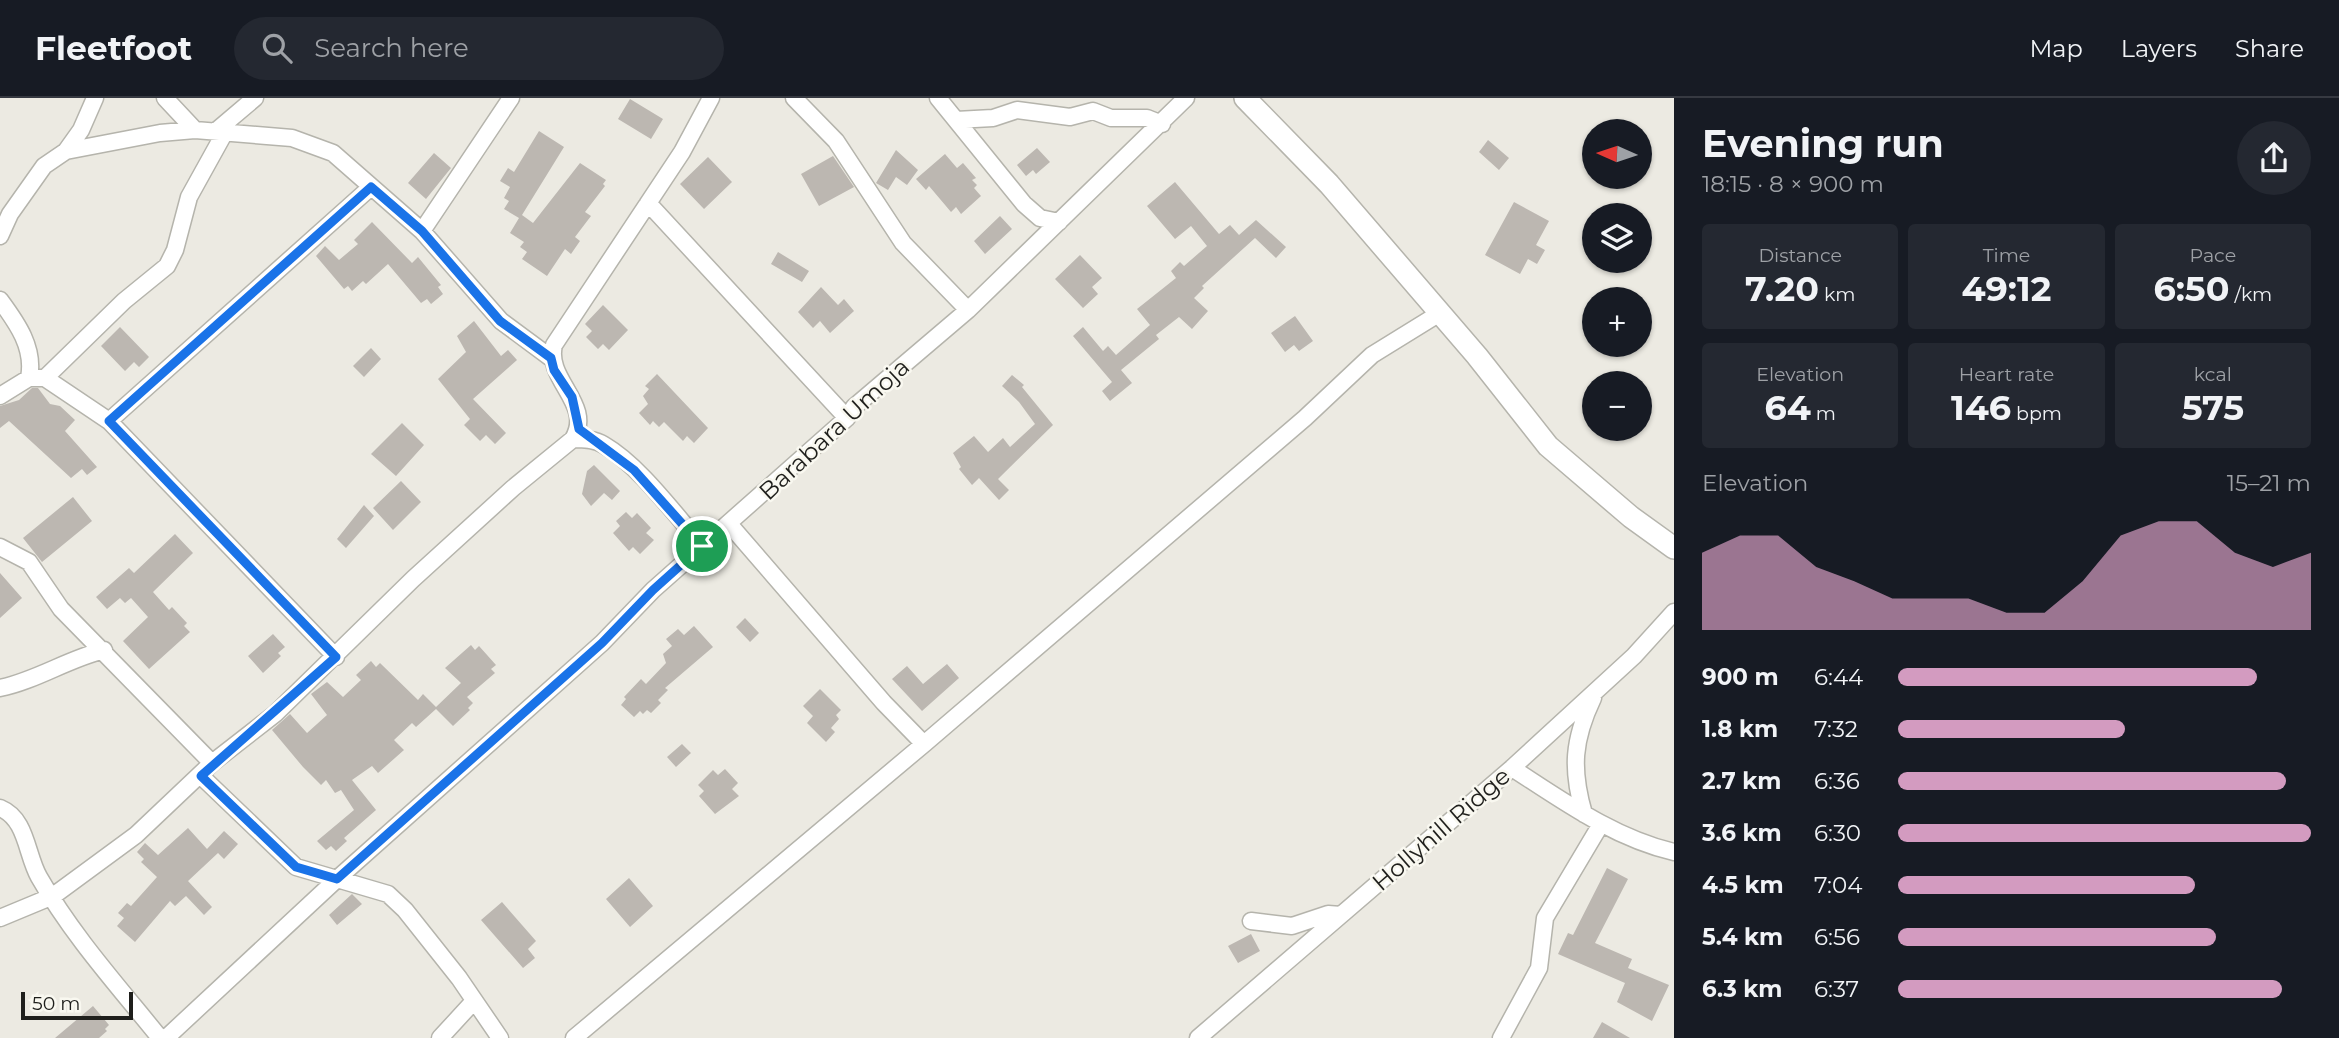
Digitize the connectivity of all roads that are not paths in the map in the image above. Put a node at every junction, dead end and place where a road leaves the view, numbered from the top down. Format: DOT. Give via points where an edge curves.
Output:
graph roads {
  1 [pos="95,98"];
  2 [pos="165,98"];
  3 [pos="255,98"];
  4 [pos="512,98"];
  5 [pos="711,98"];
  6 [pos="794,98"];
  7 [pos="937,98"];
  8 [pos="1186,98"];
  9 [pos="1245,98"];
  10 [pos="957,120"];
  11 [pos="1162,124"];
  12 [pos="195,130"];
  13 [pos="221,132"];
  14 [pos="66,151"];
  15 [pos="371,187"];
  16 [pos="648,203"];
  17 [pos="5,214"];
  18 [pos="1059,222"];
  19 [pos="422,231"];
  20 [pos="0,236"];
  21 [pos="0,300"];
  22 [pos="968,310"];
  23 [pos="1440,313"];
  24 [pos="551,358"];
  25 [pos="37,378"];
  26 [pos="0,396"];
  27 [pos="847,418"];
  28 [pos="109,421"];
  29 [pos="581,436"];
  30 [pos="730,525"];
  31 [pos="702,546"];
  32 [pos="0,547"];
  33 [pos="1674,548"];
  34 [pos="1674,611"];
  35 [pos="104,650"];
  36 [pos="336,657"];
  37 [pos="0,688"];
  38 [pos="1598,688"];
  39 [pos="924,744"];
  40 [pos="212,763"];
  41 [pos="1511,768"];
  42 [pos="201,776"];
  43 [pos="0,808"];
  44 [pos="1584,814"];
  45 [pos="1601,824"];
  46 [pos="1674,852"];
  47 [pos="337,879"];
  48 [pos="53,896"];
  49 [pos="1341,915"];
  50 [pos="0,918"];
  51 [pos="1251,922"];
  52 [pos="474,1001"];
  53 [pos="1202,1037"];
  54 [pos="160,1038"];
  55 [pos="166,1038"];
  56 [pos="440,1038"];
  57 [pos="500,1038"];
  58 [pos="574,1038"];
  59 [pos="1501,1038"];
  1 -- 14 [label="street"];
  2 -- 12 [label="street"];
  3 -- 13 [label="street"];
  4 -- 19 [label="street"];
  5 -- 16 [label="street"];
  6 -- 22 [label="street" via="836,141 903,243"];
  7 -- 10 [label="street"];
  8 -- 11 [label="street, Barabara Umoja"];
  9 -- 23 [label="street" via="1329,184"];
  10 -- 11 [label="street" via="993,118 1017,110 1069,117 1093,111 1111,118 1147,118"];
  10 -- 18 [label="street" via="1024,204 1040,218"];
  11 -- 18 [label="street, Barabara Umoja"];
  12 -- 13 [label="street"];
  12 -- 14 [label="street"];
  13 -- 15 [label="street" via="292,138 320,146"];
  13 -- 25 [label="street" via="189,197 167,266"];
  14 -- 17 [label="street" via="44,166"];
  15 -- 19 [label="street"];
  15 -- 28 [label="street"];
  16 -- 24 [label="street" via="554,345"];
  16 -- 27 [label="street"];
  17 -- 20 [label="street"];
  18 -- 22 [label="street, Barabara Umoja"];
  19 -- 24 [label="street" via="500,321"];
  21 -- 25 [label="street" via="25,339"];
  22 -- 27 [label="street, Barabara Umoja" via="854,407"];
  23 -- 33 [label="street" via="1548,446"];
  23 -- 39 [label="street" via="1372,355 1305,418"];
  24 -- 29 [label="street" via="572,397"];
  25 -- 26 [label="street"];
  25 -- 28 [label="street"];
  27 -- 30 [label="street, Barabara Umoja"];
  28 -- 36 [label="street"];
  29 -- 31 [label="street" via="604,445 634,470"];
  29 -- 36 [label="street" via="513,488"];
  30 -- 31 [label="street, Barabara Umoja"];
  30 -- 39 [label="street"];
  31 -- 47 [label="street, Barabara Umoja" via="602,643"];
  32 -- 35 [label="street" via="29,562 61,609"];
  34 -- 38 [label="street, Hollyhill Ridge"];
  35 -- 37 [label="street"];
  35 -- 40 [label="street"];
  36 -- 40 [label="street"];
  38 -- 41 [label="street, Hollyhill Ridge"];
  38 -- 44 [label="street" via="1576,743 1575,783"];
  39 -- 58 [label="street"];
  40 -- 42 [label="street"];
  41 -- 44 [label="street"];
  41 -- 49 [label="street, Hollyhill Ridge"];
  42 -- 47 [label="street" via="296,867"];
  42 -- 48 [label="street" via="136,835"];
  43 -- 48 [label="street" via="18,822 39,876"];
  44 -- 45 [label="street"];
  45 -- 46 [label="street"];
  45 -- 59 [label="street" via="1545,918 1539,968"];
  47 -- 52 [label="street" via="388,894"];
  47 -- 55 [label="street, Barabara Umoja"];
  48 -- 50 [label="street"];
  48 -- 54 [label="street" via="73,929"];
  49 -- 51 [label="street" via="1328,914 1293,926"];
  49 -- 53 [label="street, Hollyhill Ridge"];
  52 -- 56 [label="street"];
  52 -- 57 [label="street"];
}
